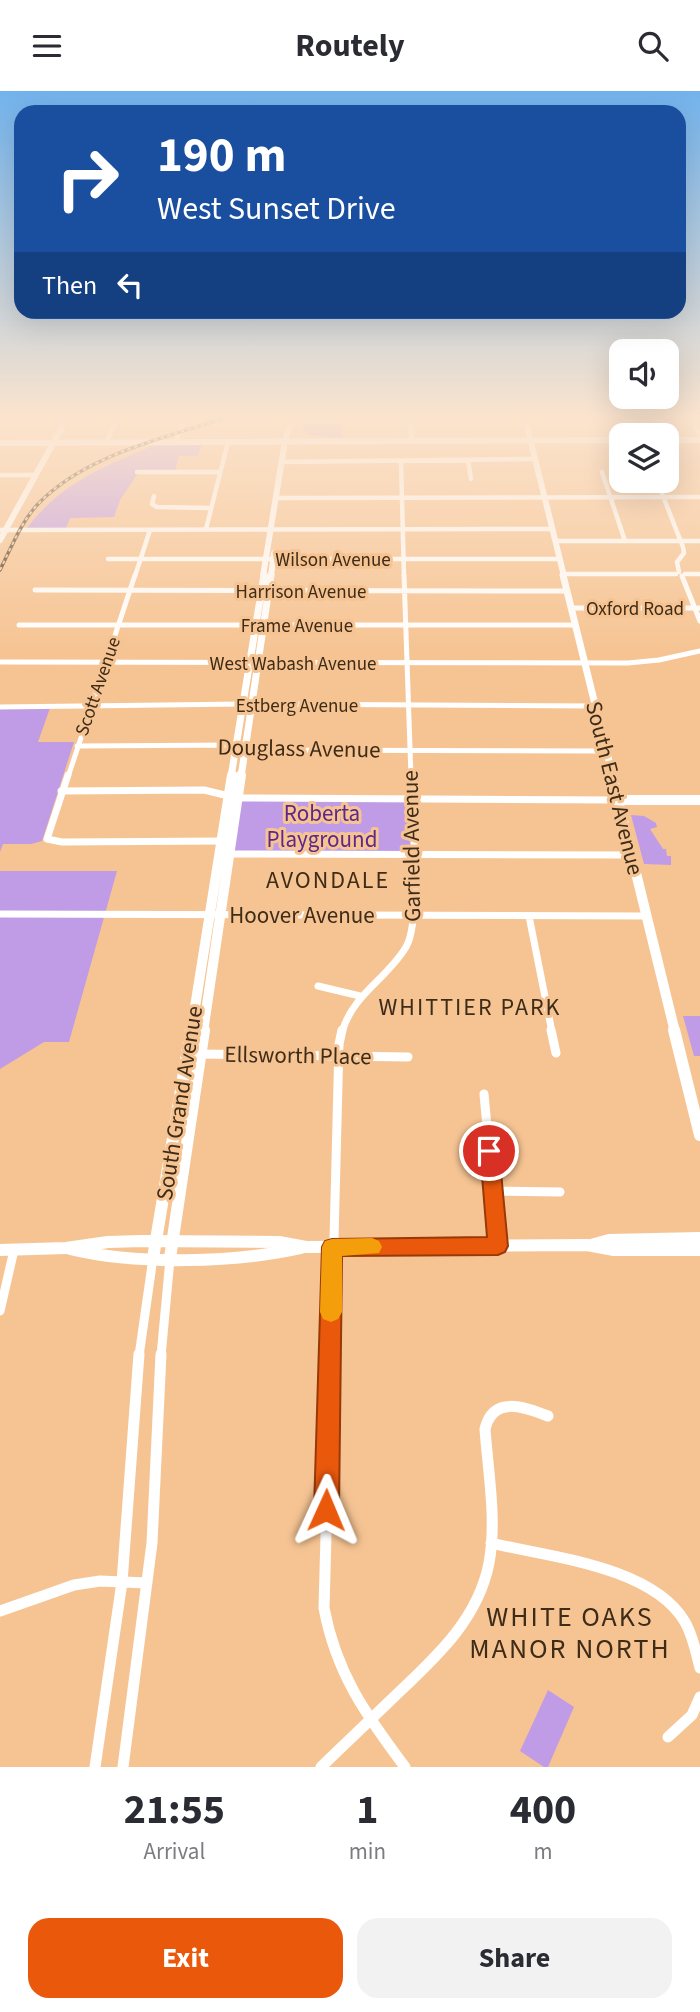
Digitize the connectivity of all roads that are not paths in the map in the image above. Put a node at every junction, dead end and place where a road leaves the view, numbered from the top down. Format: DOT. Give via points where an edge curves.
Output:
graph roads {
  1 [pos="23,496"];
  2 [pos="154,496"];
  3 [pos="214,496"];
  4 [pos="692,496"];
  5 [pos="544,497"];
  6 [pos="610,497"];
  7 [pos="663,497"];
  8 [pos="279,498"];
  9 [pos="402,498"];
  10 [pos="211,508"];
  11 [pos="206,529"];
  12 [pos="274,529"];
  13 [pos="403,529"];
  14 [pos="150,530"];
  15 [pos="552,530"];
  16 [pos="3,531"];
  17 [pos="0,540"];
  18 [pos="555,541"];
  19 [pos="625,541"];
  20 [pos="681,541"];
  21 [pos="700,541"];
  22 [pos="108,559"];
  23 [pos="140,559"];
  24 [pos="270,559"];
  25 [pos="404,559"];
  26 [pos="559,559"];
  27 [pos="563,574"];
  28 [pos="680,574"];
  29 [pos="700,574"];
  30 [pos="35,590"];
  31 [pos="129,591"];
  32 [pos="265,591"];
  33 [pos="405,591"];
  34 [pos="567,591"];
  35 [pos="571,608"];
  36 [pos="697,608"];
  37 [pos="700,621"];
  38 [pos="19,625"];
  39 [pos="117,625"];
  40 [pos="259,625"];
  41 [pos="406,625"];
  42 [pos="575,625"];
  43 [pos="700,651"];
  44 [pos="1,662"];
  45 [pos="104,663"];
  46 [pos="254,663"];
  47 [pos="407,663"];
  48 [pos="584,663"];
  49 [pos="247,704"];
  50 [pos="408,705"];
  51 [pos="90,706"];
  52 [pos="595,706"];
  53 [pos="0,707"];
  54 [pos="76,746"];
  55 [pos="240,747"];
  56 [pos="409,750"];
  57 [pos="606,751"];
  58 [pos="61,792"];
  59 [pos="233,797"];
  60 [pos="411,799"];
  61 [pos="618,800"];
  62 [pos="700,800"];
  63 [pos="226,841"];
  64 [pos="224,854"];
  65 [pos="413,854"];
  66 [pos="631,855"];
  67 [pos="0,914"];
  68 [pos="215,915"];
  69 [pos="415,916"];
  70 [pos="530,916"];
  71 [pos="646,916"];
  72 [pos="205,980"];
  73 [pos="318,986"];
  74 [pos="360,996"];
  75 [pos="556,1053"];
  76 [pos="187,1054"];
  77 [pos="200,1054"];
  78 [pos="339,1056"];
  79 [pos="408,1057"];
  80 [pos="484,1094"];
  81 [pos="700,1135"];
  82 [pos="173,1140"];
  83 [pos="187,1140"];
  84 [pos="493,1191"];
  85 [pos="560,1192"];
  86 [pos="166,1193"];
  87 [pos="179,1193"];
  88 [pos="700,1238"];
  89 [pos="157,1241"];
  90 [pos="173,1241"];
  91 [pos="587,1245"];
  92 [pos="498,1246"];
  93 [pos="306,1247"];
  94 [pos="332,1247"];
  95 [pos="66,1248"];
  96 [pos="0,1250"];
  97 [pos="14,1250"];
  98 [pos="657,1250"];
  99 [pos="700,1250"];
  100 [pos="700,1257"];
  101 [pos="153,1258"];
  102 [pos="170,1258"];
  103 [pos="0,1311"];
  104 [pos="548,1416"];
  105 [pos="491,1543"];
  106 [pos="122,1582"];
  107 [pos="147,1583"];
  108 [pos="0,1611"];
  109 [pos="700,1668"];
  110 [pos="700,1697"];
  111 [pos="370,1719"];
  112 [pos="668,1737"];
  113 [pos="94,1767"];
  114 [pos="123,1767"];
  115 [pos="321,1767"];
  116 [pos="405,1767"];
  1 -- 16 [label="street"];
  2 -- 10 [label="street" via="152,504 157,507"];
  3 -- 10 [label="street"];
  4 -- 7 [label="street"];
  5 -- 6 [label="street"];
  5 -- 9 [label="street"];
  5 -- 15 [label="street, South East Avenue"];
  6 -- 7 [label="street"];
  6 -- 19 [label="street"];
  7 -- 20 [label="street"];
  8 -- 9 [label="street"];
  8 -- 12 [label="street, South Grand Avenue"];
  9 -- 13 [label="street, Garfield Avenue"];
  10 -- 11 [label="street"];
  11 -- 12 [label="street"];
  11 -- 14 [label="street"];
  12 -- 13 [label="street"];
  12 -- 24 [label="street, South Grand Avenue"];
  13 -- 15 [label="street"];
  13 -- 25 [label="street, Garfield Avenue"];
  14 -- 16 [label="street"];
  14 -- 23 [label="street, Scott Avenue"];
  15 -- 18 [label="street, South East Avenue"];
  16 -- 17 [label="street"];
  18 -- 19 [label="street"];
  18 -- 26 [label="street, South East Avenue"];
  19 -- 20 [label="street"];
  20 -- 21 [label="street"];
  20 -- 28 [label="street"];
  22 -- 23 [label="street, Wilson Avenue"];
  23 -- 24 [label="street, Wilson Avenue"];
  23 -- 31 [label="street, Scott Avenue"];
  24 -- 25 [label="street, Wilson Avenue"];
  24 -- 32 [label="street, South Grand Avenue"];
  25 -- 26 [label="street, Wilson Avenue"];
  25 -- 33 [label="street, Garfield Avenue"];
  26 -- 27 [label="street, South East Avenue"];
  27 -- 28 [label="street"];
  27 -- 34 [label="street, South East Avenue"];
  28 -- 29 [label="street"];
  28 -- 36 [label="street"];
  30 -- 31 [label="street, Harrison Avenue"];
  31 -- 32 [label="street, Harrison Avenue"];
  31 -- 39 [label="street, Scott Avenue"];
  32 -- 33 [label="street, Harrison Avenue"];
  32 -- 40 [label="street, South Grand Avenue"];
  33 -- 34 [label="street, Harrison Avenue"];
  33 -- 41 [label="street, Garfield Avenue"];
  34 -- 35 [label="street, South East Avenue"];
  35 -- 36 [label="street, Oxford Road"];
  35 -- 42 [label="street, South East Avenue"];
  36 -- 37 [label="street"];
  38 -- 39 [label="street, Frame Avenue"];
  39 -- 40 [label="street, Frame Avenue"];
  39 -- 45 [label="street, Scott Avenue"];
  40 -- 41 [label="street, Frame Avenue"];
  40 -- 46 [label="street, South Grand Avenue"];
  41 -- 42 [label="street, Frame Avenue"];
  41 -- 47 [label="street, Garfield Avenue"];
  42 -- 48 [label="street, South East Avenue"];
  43 -- 48 [label="street, West Wabash Avenue" via="645,662"];
  44 -- 45 [label="street, West Wabash Avenue"];
  45 -- 46 [label="street, West Wabash Avenue"];
  45 -- 51 [label="street, Scott Avenue"];
  46 -- 47 [label="street, West Wabash Avenue"];
  46 -- 49 [label="street, South Grand Avenue"];
  47 -- 48 [label="street, West Wabash Avenue"];
  47 -- 50 [label="street, Garfield Avenue"];
  48 -- 52 [label="street, South East Avenue"];
  49 -- 50 [label="street, Estberg Avenue"];
  49 -- 51 [label="street, Estberg Avenue"];
  49 -- 55 [label="street, South Grand Avenue"];
  50 -- 52 [label="street, Estberg Avenue"];
  50 -- 56 [label="street, Garfield Avenue"];
  51 -- 53 [label="street, Estberg Avenue"];
  51 -- 54 [label="street, Scott Avenue"];
  52 -- 57 [label="street, South East Avenue"];
  54 -- 55 [label="street, Douglass Avenue"];
  54 -- 58 [label="street, Scott Avenue"];
  55 -- 56 [label="street, Douglass Avenue"];
  55 -- 59 [label="street, South Grand Avenue"];
  56 -- 57 [label="street, Douglass Avenue"];
  56 -- 60 [label="street, Garfield Avenue"];
  57 -- 61 [label="street, South East Avenue"];
  58 -- 59 [label="street" via="204,790"];
  58 -- 63 [label="street, Scott Avenue" via="47,836 50,841"];
  59 -- 60 [label="street"];
  59 -- 63 [label="street, South Grand Avenue"];
  60 -- 61 [label="street"];
  60 -- 65 [label="street, Garfield Avenue"];
  61 -- 62 [label="street"];
  61 -- 66 [label="street, South East Avenue"];
  63 -- 64 [label="street, South Grand Avenue"];
  64 -- 65 [label="street"];
  64 -- 68 [label="street, South Grand Avenue"];
  65 -- 66 [label="street"];
  65 -- 69 [label="street, Garfield Avenue"];
  66 -- 71 [label="street, South East Avenue"];
  67 -- 68 [label="street, Hoover Avenue"];
  68 -- 69 [label="street, Hoover Avenue"];
  68 -- 72 [label="street, South Grand Avenue"];
  69 -- 70 [label="street, Hoover Avenue"];
  69 -- 74 [label="street, Garfield Avenue" via="410,942"];
  70 -- 71 [label="street, Hoover Avenue"];
  70 -- 75 [label="street"];
  71 -- 81 [label="street, South East Avenue"];
  72 -- 76 [label="street, South Grand Avenue"];
  72 -- 77 [label="street, South Grand Avenue"];
  73 -- 74 [label="street"];
  74 -- 78 [label="street, Garfield Avenue" via="345,1020"];
  76 -- 77 [label="street, Ellsworth Place"];
  76 -- 82 [label="street, South Grand Avenue"];
  77 -- 78 [label="street, Ellsworth Place"];
  77 -- 83 [label="street, South Grand Avenue"];
  78 -- 79 [label="street, Ellsworth Place"];
  78 -- 94 [label="street, Garfield Avenue"];
  80 -- 84 [label="street"];
  82 -- 83 [label="street"];
  82 -- 86 [label="street, South Grand Avenue"];
  83 -- 87 [label="street, South Grand Avenue"];
  84 -- 85 [label="street"];
  84 -- 92 [label="street"];
  86 -- 87 [label="street"];
  86 -- 89 [label="street, South Grand Avenue"];
  87 -- 90 [label="street, South Grand Avenue"];
  88 -- 91 [label="street" via="609,1240"];
  89 -- 90 [label="street"];
  89 -- 95 [label="street"];
  89 -- 101 [label="street, South Grand Avenue"];
  90 -- 93 [label="street" via="279,1242"];
  90 -- 102 [label="street, South Grand Avenue"];
  91 -- 92 [label="street"];
  91 -- 98 [label="street"];
  92 -- 94 [label="street"];
  93 -- 94 [label="street"];
  93 -- 102 [label="street" via="279,1254"];
  94 -- 111 [label="street, Garfield Avenue" via="324,1608 341,1674"];
  95 -- 97 [label="street"];
  95 -- 101 [label="street" via="105,1258"];
  96 -- 97 [label="street"];
  97 -- 103 [label="street"];
  98 -- 99 [label="street"];
  98 -- 100 [label="street"];
  101 -- 102 [label="street"];
  101 -- 106 [label="street, South Grand Avenue" via="140,1341"];
  102 -- 107 [label="street, South Grand Avenue"];
  104 -- 105 [label="street" via="506,1406 487,1417"];
  105 -- 109 [label="street" via="622,1574 652,1588 685,1623"];
  105 -- 111 [label="street" via="480,1595 468,1618 439,1653"];
  106 -- 107 [label="street"];
  106 -- 108 [label="street" via="74,1585"];
  106 -- 113 [label="street, South Grand Avenue"];
  107 -- 114 [label="street, South Grand Avenue"];
  110 -- 112 [label="street" via="695,1710"];
  111 -- 115 [label="street"];
  111 -- 116 [label="street, Garfield Avenue"];
}
